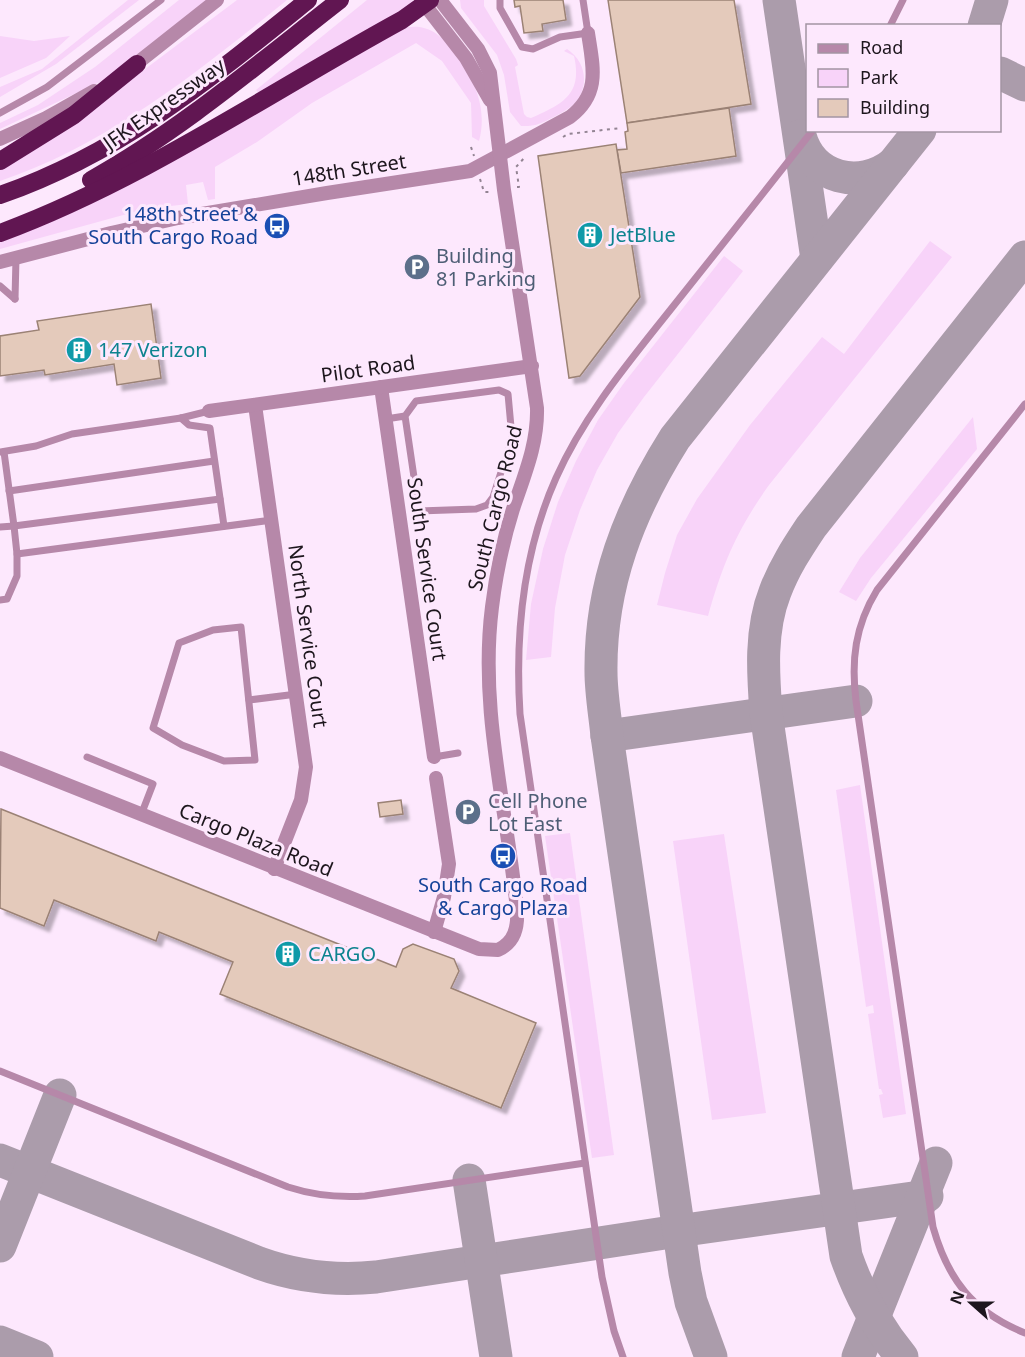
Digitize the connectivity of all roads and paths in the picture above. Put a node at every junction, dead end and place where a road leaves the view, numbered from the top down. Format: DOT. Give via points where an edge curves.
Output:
graph roads {
  1 [pos="162,0"];
  2 [pos="217,0"];
  3 [pos="308,0"];
  4 [pos="340,0"];
  5 [pos="500,0"];
  6 [pos="583,0"];
  7 [pos="903,0"];
  8 [pos="429,1"];
  9 [pos="891,24"];
  10 [pos="588,33"];
  11 [pos="137,64"];
  12 [pos="0,112"];
  13 [pos="621,128"];
  14 [pos="811,132"];
  15 [pos="0,139"];
  16 [pos="558,139"];
  17 [pos="471,147"];
  18 [pos="528,153"];
  19 [pos="500,155"];
  20 [pos="0,161"];
  21 [pos="477,168"];
  22 [pos="504,190"];
  23 [pos="0,195"];
  24 [pos="0,222"];
  25 [pos="0,233"];
  26 [pos="16,258"];
  27 [pos="0,262"];
  28 [pos="0,286"];
  29 [pos="532,366"];
  30 [pos="381,387"];
  31 [pos="1025,404"];
  32 [pos="255,405"];
  33 [pos="209,411"];
  34 [pos="405,416"];
  35 [pos="181,418"];
  36 [pos="386,419"];
  37 [pos="2,452"];
  38 [pos="214,461"];
  39 [pos="9,491"];
  40 [pos="220,499"];
  41 [pos="272,520"];
  42 [pos="14,526"];
  43 [pos="224,526"];
  44 [pos="0,527"];
  45 [pos="17,554"];
  46 [pos="0,600"];
  47 [pos="297,694"];
  48 [pos="249,700"];
  49 [pos="458,753"];
  50 [pos="87,757"];
  51 [pos="434,757"];
  52 [pos="0,758"];
  53 [pos="436,777"];
  54 [pos="141,815"];
  55 [pos="274,869"];
  56 [pos="434,932"];
  57 [pos="498,950"];
  58 [pos="0,1071"];
  59 [pos="585,1163"];
  60 [pos="1025,1333"];
  61 [pos="622,1357"];
  1 -- 12 [label="lane" via="57,80"];
  2 -- 11 [label="street"];
  3 -- 23 [label="highway, JFK Expressway" via="202,84 137,129 68,167"];
  4 -- 24 [label="highway, JFK Expressway" via="147,147 68,192"];
  5 -- 10 [label="lane" via="500,8 522,47 533,49 560,38"];
  6 -- 10 [label="lane, 148th Street"];
  7 -- 9 [label="lane"];
  8 -- 19 [label="street, South Cargo Road" via="493,105"];
  8 -- 25 [label="highway" via="168,153 72,203"];
  10 -- 19 [label="street, 148th Street" via="593,80 582,106 570,117"];
  11 -- 15 [label="street" via="53,114"];
  11 -- 20 [label="highway" via="74,115"];
  13 -- 16 [label="path" via="568,134"];
  14 -- 59 [label="lane" via="616,378 582,428 556,478 529,566 519,628 520,714"];
  17 -- 21 [label="path"];
  18 -- 22 [label="path" via="516,167 519,187"];
  19 -- 21 [label="street, 148th Street"];
  19 -- 22 [label="street, South Cargo Road"];
  21 -- 22 [label="path" via="484,192"];
  21 -- 26 [label="street, 148th Street" via="178,218"];
  22 -- 29 [label="street, South Cargo Road"];
  26 -- 27 [label="street, 148th Street"];
  26 -- 28 [label="lane" via="15,299"];
  29 -- 30 [label="street, Pilot Road"];
  29 -- 57 [label="street, South Cargo Road" via="537,428 500,559 488,646 489,706 517,918 512,939"];
  30 -- 32 [label="street, Pilot Road"];
  30 -- 36 [label="street, South Service Court"];
  31 -- 60 [label="lane" via="877,590 859,628 853,670 933,1227 947,1266 967,1295 988,1313"];
  32 -- 33 [label="street, Pilot Road"];
  32 -- 41 [label="street, North Service Court"];
  33 -- 35 [label="lane"];
  34 -- 34 [label="lane" via="419,512 487,505 494,497 512,438 508,394 499,390 416,401"];
  34 -- 36 [label="lane"];
  35 -- 37 [label="lane" via="72,434"];
  35 -- 38 [label="lane" via="189,425 210,429"];
  36 -- 51 [label="street, South Service Court"];
  37 -- 39 [label="lane"];
  38 -- 39 [label="lane"];
  38 -- 40 [label="lane"];
  39 -- 42 [label="lane"];
  40 -- 42 [label="lane"];
  40 -- 43 [label="lane"];
  41 -- 43 [label="lane"];
  41 -- 47 [label="street, North Service Court"];
  42 -- 44 [label="lane"];
  42 -- 45 [label="lane"];
  43 -- 45 [label="lane"];
  45 -- 46 [label="lane" via="17,576 7,599"];
  47 -- 48 [label="lane"];
  47 -- 55 [label="street, North Service Court" via="306,775 301,800"];
  48 -- 48 [label="lane" via="241,627 213,630 179,643 153,728 182,745 225,761 255,760"];
  49 -- 51 [label="lane"];
  50 -- 54 [label="lane" via="153,784"];
  52 -- 54 [label="street, Cargo Plaza Road"];
  53 -- 56 [label="street" via="448,864"];
  54 -- 55 [label="street, Cargo Plaza Road"];
  55 -- 56 [label="street, Cargo Plaza Road"];
  56 -- 57 [label="street, Cargo Plaza Road" via="479,949"];
  58 -- 59 [label="lane" via="288,1187 318,1195 364,1196"];
  59 -- 61 [label="lane" via="602,1277"];
}
